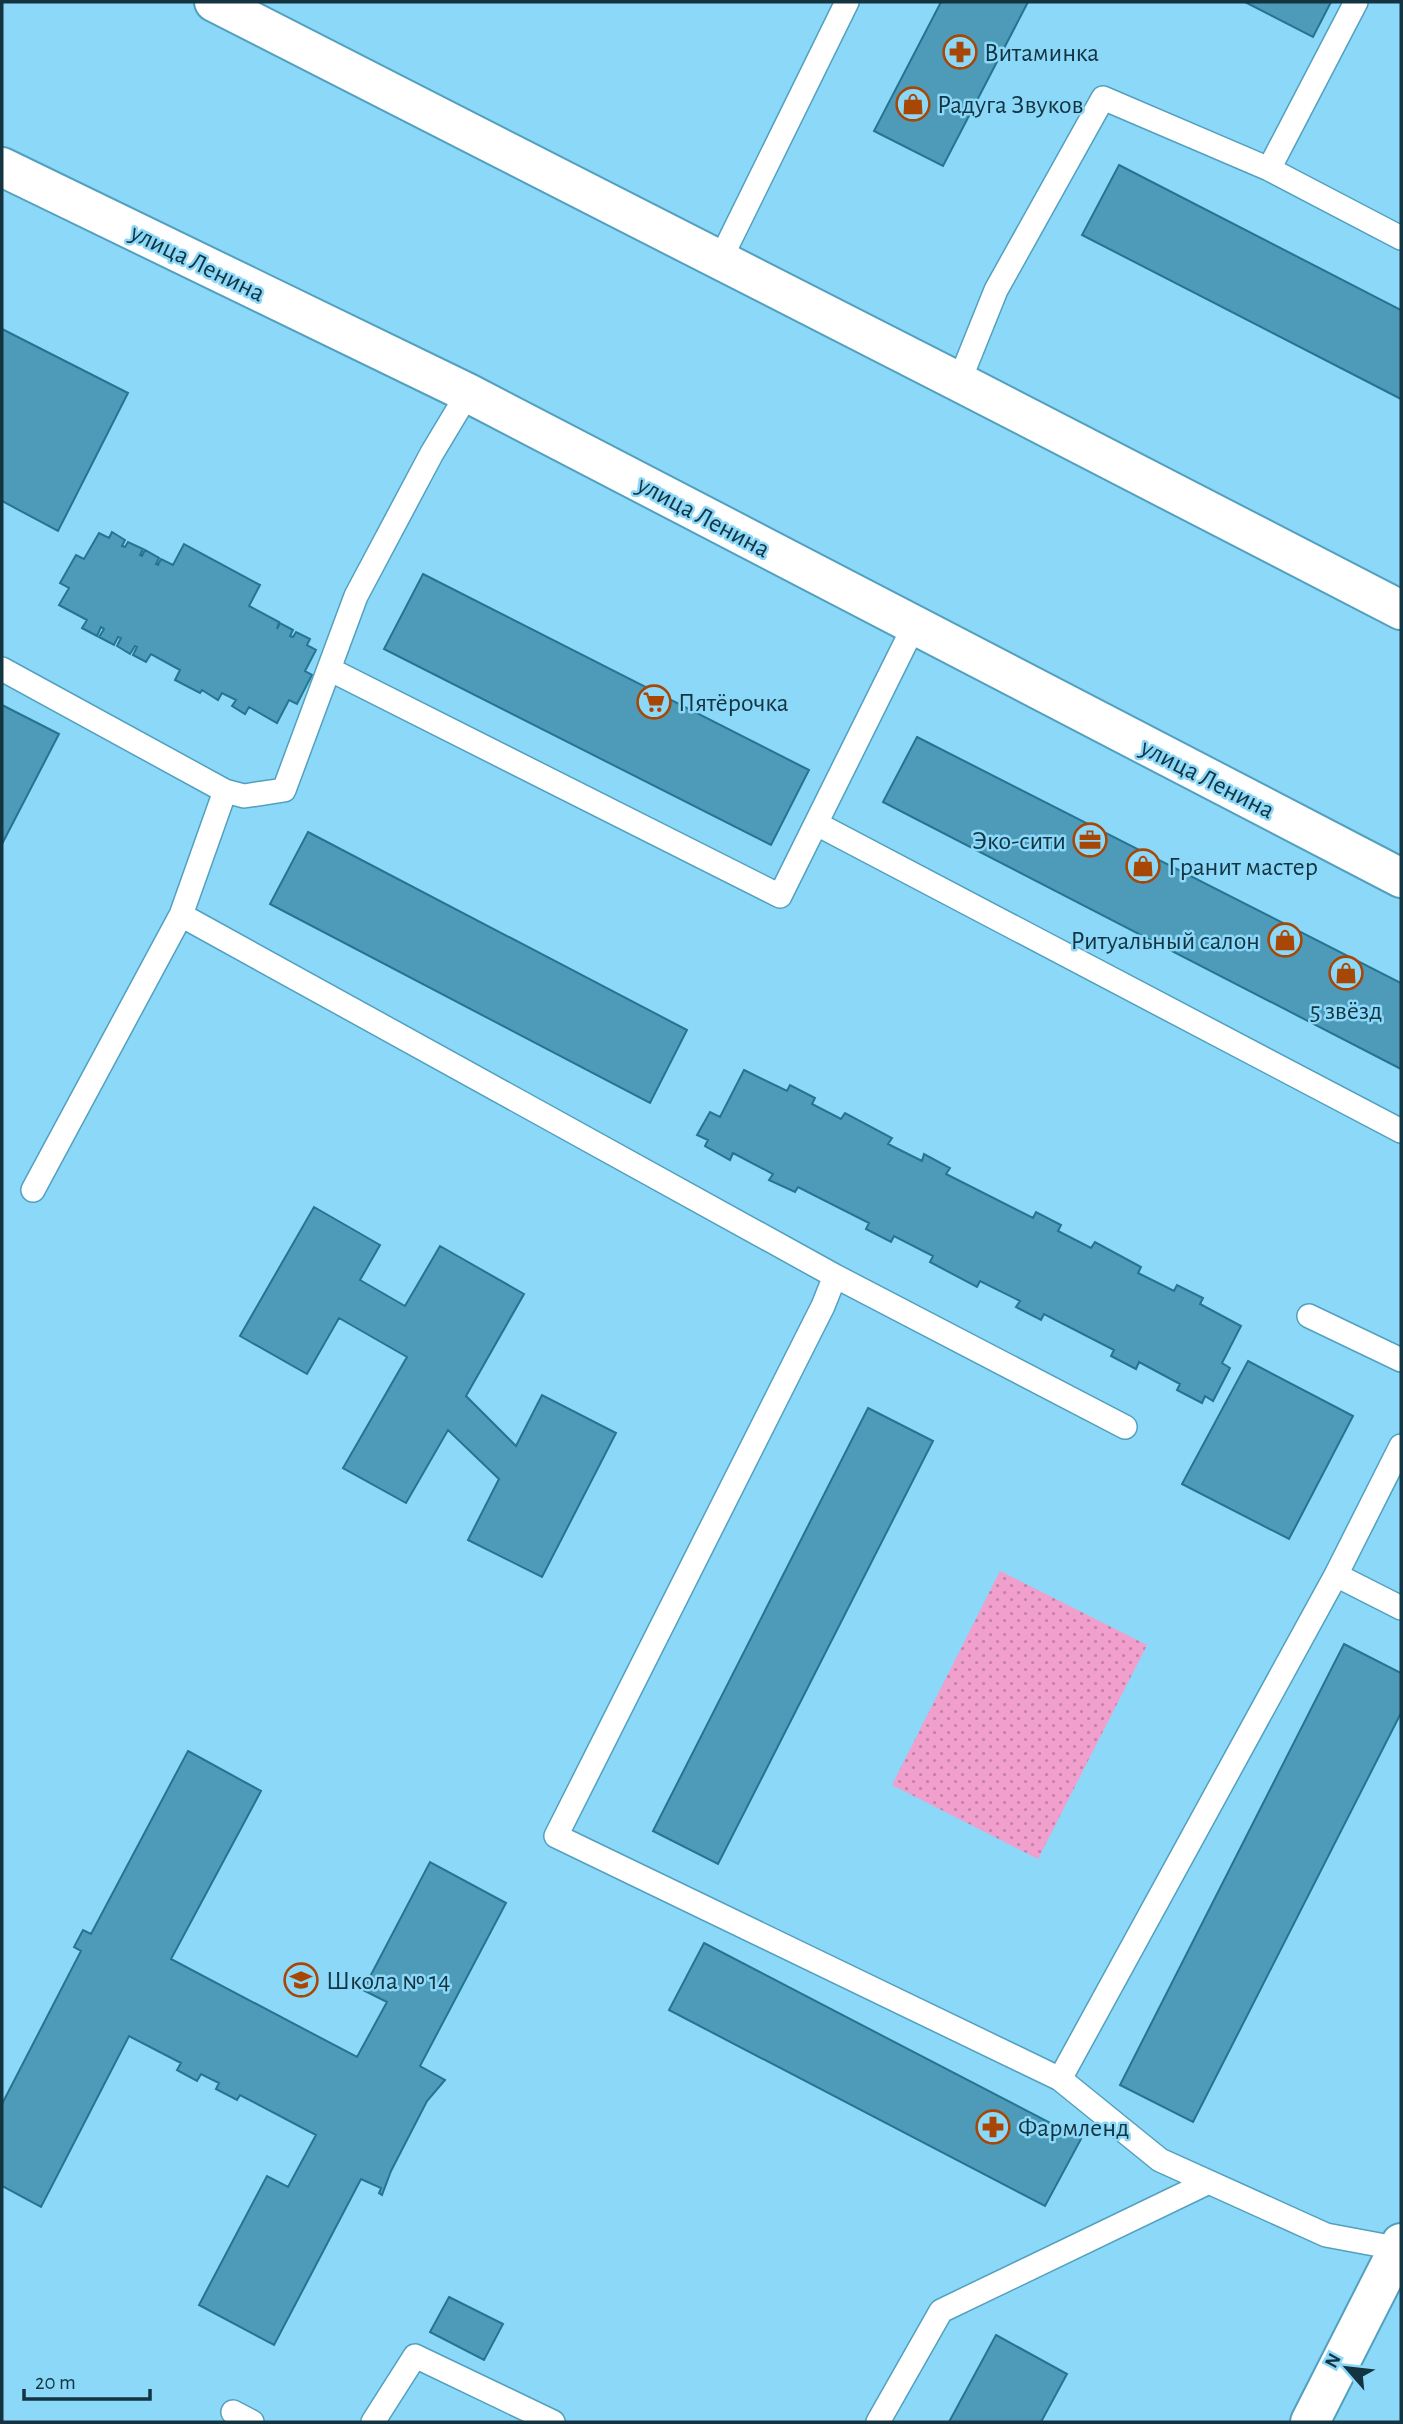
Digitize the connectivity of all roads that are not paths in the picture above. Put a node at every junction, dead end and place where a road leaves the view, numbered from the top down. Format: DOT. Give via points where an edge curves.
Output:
graph roads {
  1 [pos="214,2"];
  2 [pos="847,2"];
  3 [pos="1356,2"];
  4 [pos="257,11"];
  5 [pos="2,167"];
  6 [pos="1269,169"];
  7 [pos="1401,238"];
  8 [pos="720,260"];
  9 [pos="959,382"];
  10 [pos="468,393"];
  11 [pos="1401,610"];
  12 [pos="914,626"];
  13 [pos="2,669"];
  14 [pos="329,669"];
  15 [pos="225,791"];
  16 [pos="817,824"];
  17 [pos="1401,878"];
  18 [pos="181,915"];
  19 [pos="1401,1131"];
  20 [pos="33,1190"];
  21 [pos="835,1276"];
  22 [pos="1309,1317"];
  23 [pos="1401,1360"];
  24 [pos="1125,1427"];
  25 [pos="1401,1446"];
  26 [pos="1336,1574"];
  27 [pos="1401,1608"];
  28 [pos="1060,2079"];
  29 [pos="1209,2182"];
  30 [pos="1400,2247"];
  31 [pos="373,2422"];
  32 [pos="553,2422"];
  33 [pos="878,2422"];
  34 [pos="1310,2422"];
  1 -- 4 [label="street"];
  2 -- 8 [label="lane"];
  3 -- 6 [label="lane"];
  4 -- 8 [label="street"];
  5 -- 10 [label="street, улица Ленина"];
  6 -- 7 [label="lane"];
  6 -- 9 [label="lane" via="1103,98 996,290"];
  8 -- 9 [label="street"];
  9 -- 11 [label="street"];
  10 -- 12 [label="street, улица Ленина"];
  10 -- 14 [label="lane" via="356,596"];
  12 -- 16 [label="lane"];
  12 -- 17 [label="street, улица Ленина"];
  13 -- 15 [label="lane"];
  14 -- 15 [label="lane" via="284,790 244,796"];
  14 -- 16 [label="lane" via="780,896"];
  15 -- 18 [label="lane"];
  16 -- 19 [label="lane"];
  18 -- 20 [label="lane"];
  18 -- 21 [label="lane"];
  21 -- 24 [label="lane"];
  21 -- 28 [label="lane" via="556,1836"];
  22 -- 23 [label="lane"];
  25 -- 26 [label="lane"];
  26 -- 27 [label="lane"];
  26 -- 28 [label="lane"];
  28 -- 29 [label="lane" via="1160,2160"];
  29 -- 30 [label="lane" via="1326,2235"];
  29 -- 33 [label="lane" via="941,2311"];
  30 -- 34 [label="street"];
  31 -- 32 [label="lane" via="415,2356"];
}
